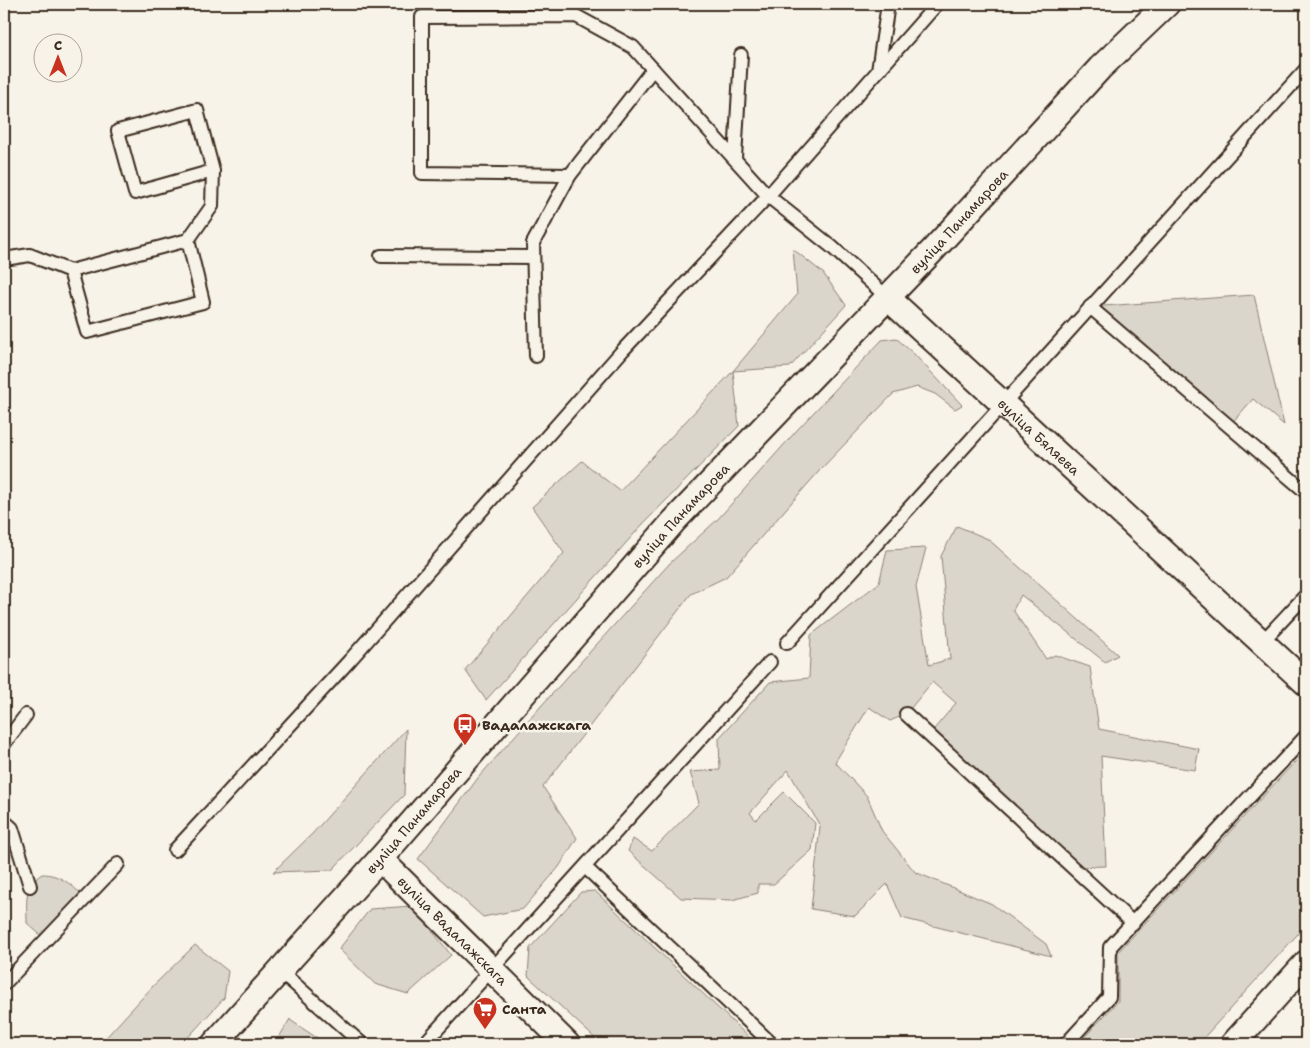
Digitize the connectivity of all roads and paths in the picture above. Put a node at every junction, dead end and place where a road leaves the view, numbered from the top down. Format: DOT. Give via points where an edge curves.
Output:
graph roads {
  1 [pos="888,4"];
  2 [pos="937,4"];
  3 [pos="1167,4"];
  4 [pos="741,55"];
  5 [pos="1306,69"];
  6 [pos="653,70"];
  7 [pos="878,71"];
  8 [pos="735,158"];
  9 [pos="213,172"];
  10 [pos="570,175"];
  11 [pos="768,196"];
  12 [pos="188,240"];
  13 [pos="381,256"];
  14 [pos="533,257"];
  15 [pos="4,259"];
  16 [pos="70,271"];
  17 [pos="888,298"];
  18 [pos="1090,308"];
  19 [pos="536,356"];
  20 [pos="1004,403"];
  21 [pos="1306,492"];
  22 [pos="1306,595"];
  23 [pos="1262,642"];
  24 [pos="787,643"];
  25 [pos="770,662"];
  26 [pos="1306,683"];
  27 [pos="906,714"];
  28 [pos="26,715"];
  29 [pos="1306,736"];
  30 [pos="4,744"];
  31 [pos="4,821"];
  32 [pos="175,850"];
  33 [pos="380,860"];
  34 [pos="118,864"];
  35 [pos="584,867"];
  36 [pos="30,886"];
  37 [pos="1133,923"];
  38 [pos="1306,962"];
  39 [pos="279,970"];
  40 [pos="491,971"];
  41 [pos="4,984"];
  42 [pos="214,1044"];
  43 [pos="362,1044"];
  44 [pos="424,1044"];
  45 [pos="567,1044"];
  46 [pos="772,1044"];
  47 [pos="1066,1044"];
  48 [pos="1233,1044"];
  1 -- 7 [label="lane"];
  2 -- 7 [label="lane"];
  3 -- 17 [label="street, вуліца Панамарова" via="1100,68"];
  4 -- 8 [label="lane"];
  5 -- 18 [label="lane"];
  6 -- 8 [label="lane, вуліца Бяляева"];
  6 -- 10 [label="lane"];
  6 -- 10 [label="lane, вуліца Бяляева" via="633,47 576,16 422,17 422,173"];
  7 -- 11 [label="lane"];
  8 -- 11 [label="lane, вуліца Бяляева"];
  9 -- 9 [label="lane" via="197,110 118,131 135,193"];
  9 -- 12 [label="lane" via="212,206"];
  10 -- 14 [label="lane" via="533,243"];
  11 -- 17 [label="lane, вуліца Бяляева" via="832,247"];
  11 -- 32 [label="lane" via="623,350 357,653"];
  12 -- 16 [label="lane"];
  12 -- 16 [label="lane" via="203,302 87,332"];
  13 -- 14 [label="lane"];
  14 -- 19 [label="lane"];
  15 -- 16 [label="lane" via="30,256"];
  17 -- 20 [label="street, вуліца Бяляева"];
  17 -- 33 [label="street, вуліца Панамарова" via="674,521"];
  18 -- 20 [label="lane"];
  18 -- 21 [label="lane"];
  20 -- 23 [label="street, вуліца Бяляева"];
  20 -- 24 [label="lane"];
  22 -- 23 [label="lane"];
  23 -- 26 [label="street, вуліца Бяляева"];
  25 -- 35 [label="lane"];
  27 -- 37 [label="lane"];
  28 -- 30 [label="lane"];
  29 -- 37 [label="lane"];
  31 -- 36 [label="lane" via="12,828"];
  33 -- 39 [label="street, вуліца Панамарова"];
  33 -- 40 [label="street, вуліца Вадалажскага"];
  34 -- 41 [label="lane"];
  35 -- 40 [label="lane"];
  35 -- 46 [label="lane"];
  37 -- 47 [label="lane" via="1110,946 1109,997"];
  38 -- 48 [label="street"];
  39 -- 42 [label="street, вуліца Панамарова"];
  39 -- 43 [label="lane"];
  40 -- 44 [label="lane"];
  40 -- 45 [label="street, вуліца Вадалажскага"];
}
